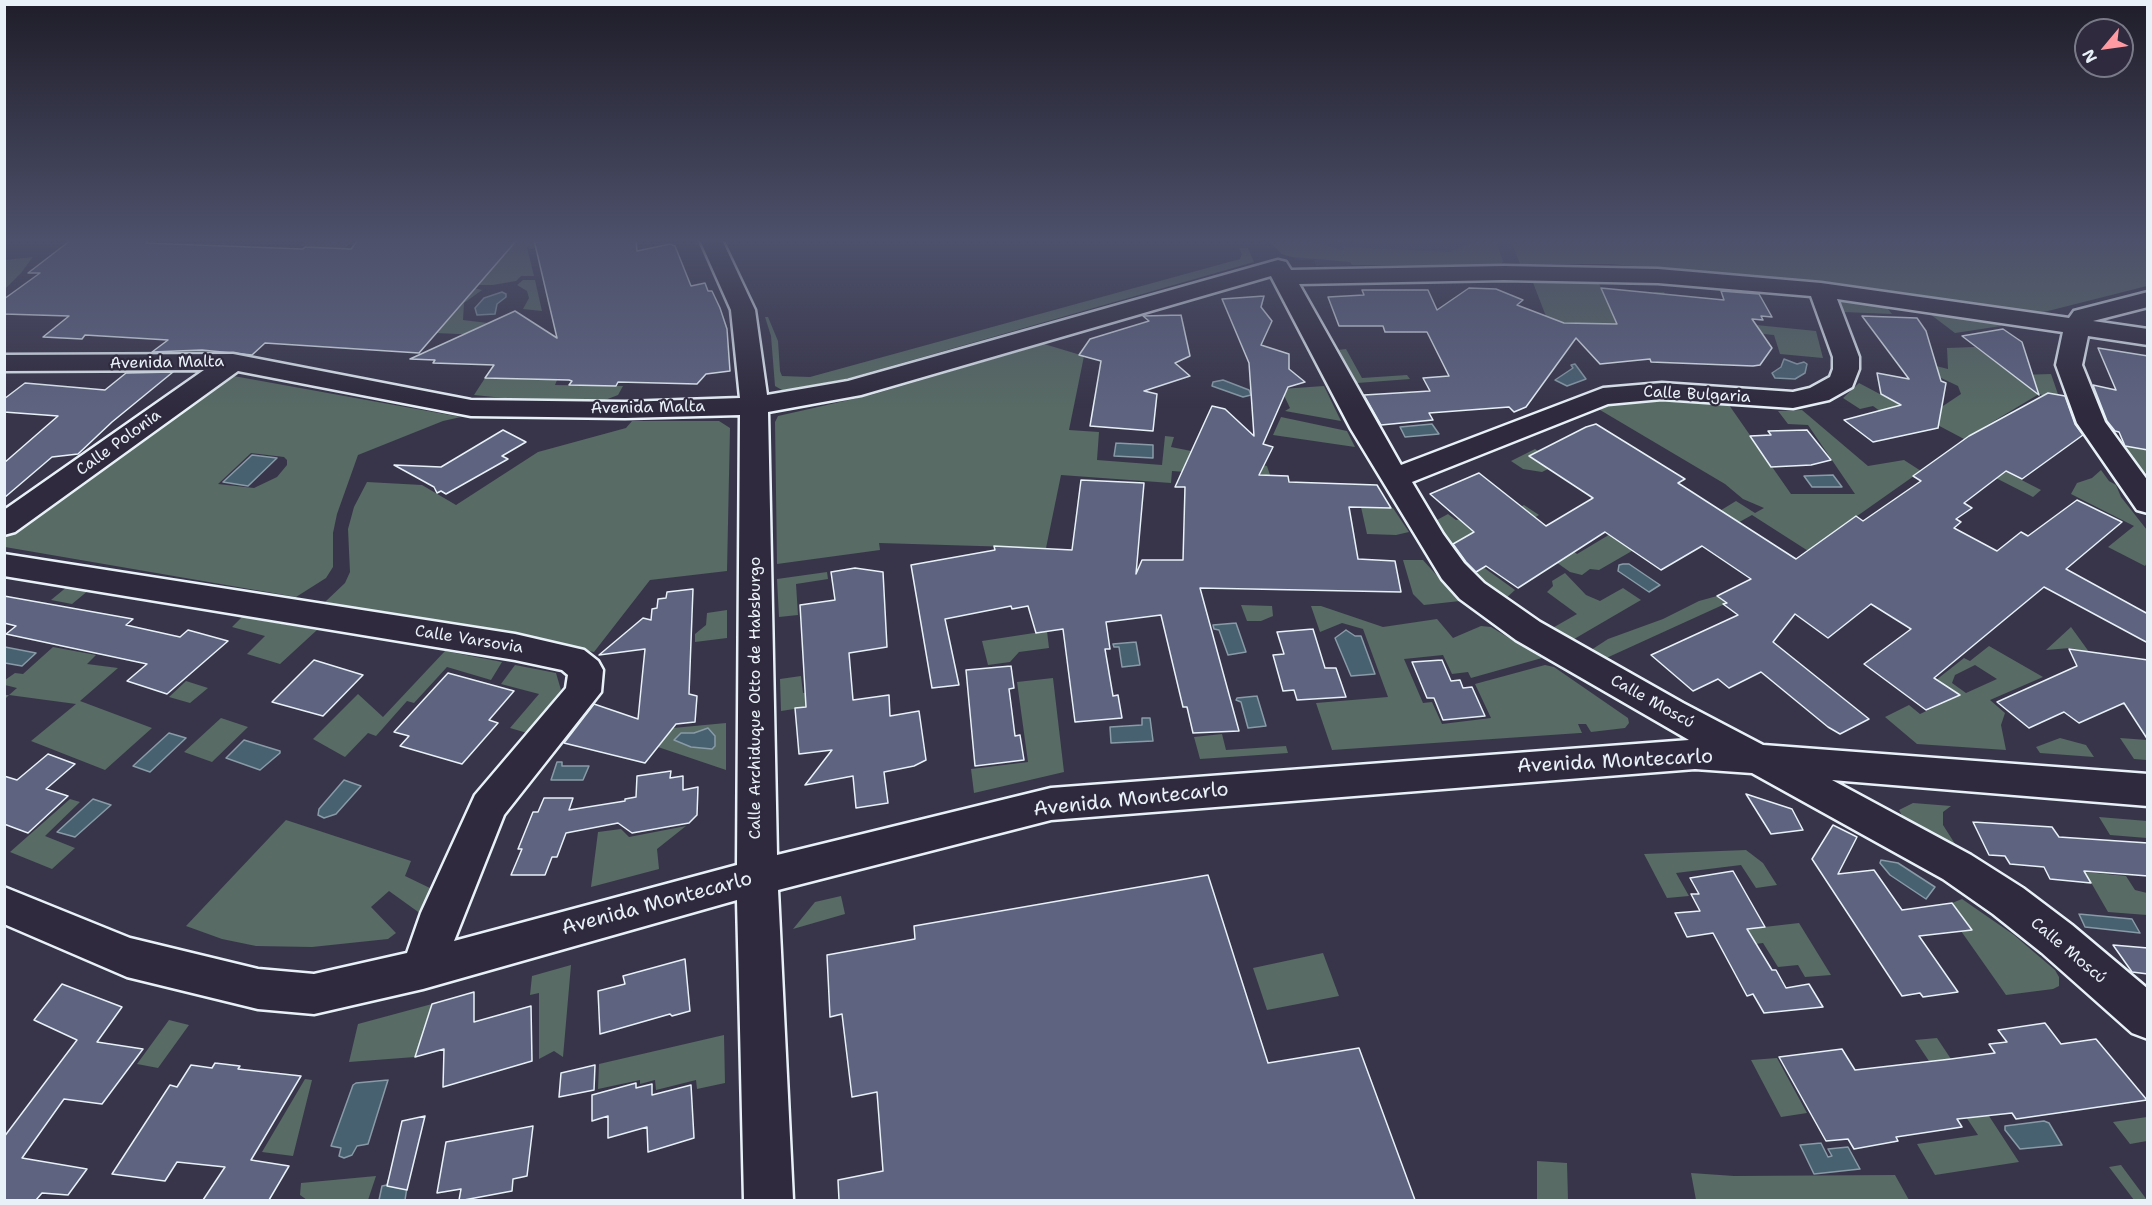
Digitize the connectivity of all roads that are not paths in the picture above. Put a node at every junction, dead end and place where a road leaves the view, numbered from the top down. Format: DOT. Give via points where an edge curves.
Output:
graph roads {
  1 [pos="737,296"];
  2 [pos="1192,296"];
  3 [pos="1294,296"];
  4 [pos="1823,296"];
  5 [pos="1865,296"];
  6 [pos="2148,299"];
  7 [pos="2077,326"];
  8 [pos="2148,337"];
  9 [pos="233,362"];
  10 [pos="4,363"];
  11 [pos="754,406"];
  12 [pos="1395,478"];
  13 [pos="2148,502"];
  14 [pos="4,525"];
  15 [pos="4,565"];
  16 [pos="1759,760"];
  17 [pos="2148,790"];
  18 [pos="758,877"];
  19 [pos="4,905"];
  20 [pos="423,969"];
  21 [pos="2148,1018"];
  22 [pos="769,1200"];
  1 -- 11 [label="street, Calle Archiduque Otto de Habsburgo" via="749,344"];
  2 -- 11 [label="street, Avenida Malta" via="850,389"];
  3 -- 12 [label="street, Calle Moscú"];
  4 -- 12 [label="street, Calle Bulgaria" via="1846,357 1846,369 1842,381 1819,394 1792,400 1662,391 1603,396"];
  5 -- 7 [label="street, Avenida Malta"];
  6 -- 7 [label="street" via="2083,316"];
  7 -- 8 [label="street, Avenida Malta"];
  7 -- 13 [label="street" via="2069,364 2091,423"];
  9 -- 10 [label="street, Avenida Malta"];
  9 -- 11 [label="street, Avenida Malta" via="471,408 625,410"];
  9 -- 14 [label="street, Calle Polonia"];
  11 -- 18 [label="street, Calle Archiduque Otto de Habsburgo"];
  12 -- 16 [label="street, Calle Moscú" via="1453,571 1479,596 1528,631"];
  15 -- 20 [label="street, Calle Varsovia" via="515,647 572,658 586,670 583,692 489,806 442,913"];
  16 -- 17 [label="street, Avenida Montecarlo"];
  16 -- 18 [label="street, Avenida Montecarlo" via="1695,754 1051,804"];
  16 -- 21 [label="street, Calle Moscú" via="1893,830 2000,895"];
  18 -- 20 [label="street, Avenida Montecarlo"];
  18 -- 22 [label="street, Calle Archiduque Otto de Habsburgo"];
  19 -- 20 [label="street, Avenida Montecarlo" via="127,957 258,989 315,994"];
}
